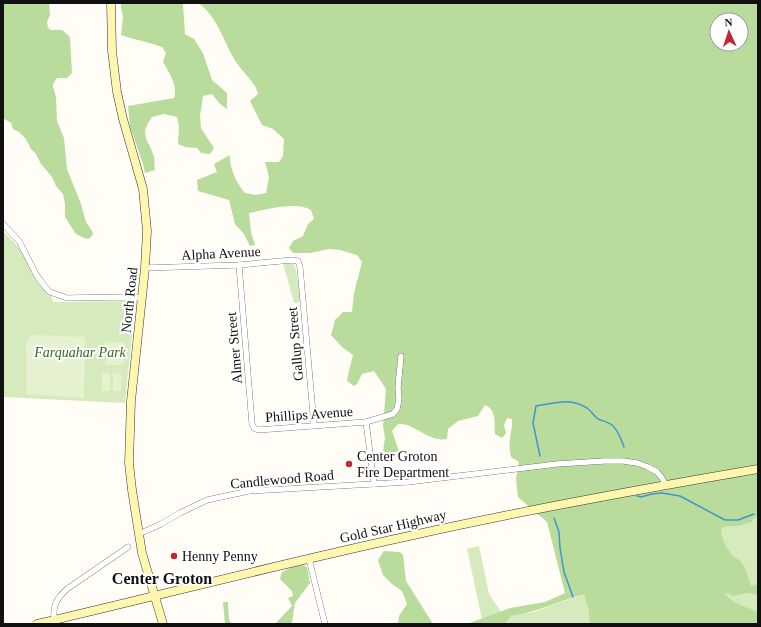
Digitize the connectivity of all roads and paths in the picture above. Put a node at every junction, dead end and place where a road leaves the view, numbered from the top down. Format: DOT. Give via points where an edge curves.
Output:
graph roads {
  1 [pos="111,3"];
  2 [pos="3,224"];
  3 [pos="298,261"];
  4 [pos="239,265"];
  5 [pos="145,268"];
  6 [pos="142,298"];
  7 [pos="401,356"];
  8 [pos="366,422"];
  9 [pos="314,425"];
  10 [pos="254,428"];
  11 [pos="758,469"];
  12 [pos="374,484"];
  13 [pos="666,485"];
  14 [pos="139,534"];
  15 [pos="128,548"];
  16 [pos="309,559"];
  17 [pos="154,595"];
  18 [pos="54,620"];
  19 [pos="37,624"];
  20 [pos="163,624"];
  21 [pos="325,624"];
  1 -- 5 [label="main road, North Road" via="112,51 117,92 146,212"];
  2 -- 6 [label="street" via="19,241 37,276 50,292 67,298"];
  3 -- 4 [label="street, Alpha Avenue"];
  3 -- 9 [label="street, Gallup Street"];
  4 -- 5 [label="street, Alpha Avenue"];
  4 -- 10 [label="street, Almer Street"];
  5 -- 6 [label="main road, North Road"];
  6 -- 14 [label="main road, North Road" via="129,427 131,483"];
  7 -- 8 [label="street, Phillips Avenue" via="397,409 393,414"];
  8 -- 9 [label="street, Phillips Avenue"];
  8 -- 12 [label="street"];
  9 -- 10 [label="street, Phillips Avenue" via="258,430"];
  11 -- 13 [label="main road, Gold Star Highway"];
  12 -- 13 [label="street, Candlewood Road" via="557,464 623,461 648,467 660,475"];
  12 -- 14 [label="street, Candlewood Road" via="263,490 229,495 193,506"];
  13 -- 16 [label="main road, Gold Star Highway" via="464,524"];
  14 -- 17 [label="main road, North Road"];
  15 -- 18 [label="street" via="59,596 54,610"];
  16 -- 17 [label="main road, Gold Star Highway"];
  16 -- 21 [label="street"];
  17 -- 18 [label="main road, Gold Star Highway"];
  17 -- 20 [label="main road, North Road"];
  18 -- 19 [label="main road, Gold Star Highway"];
}
